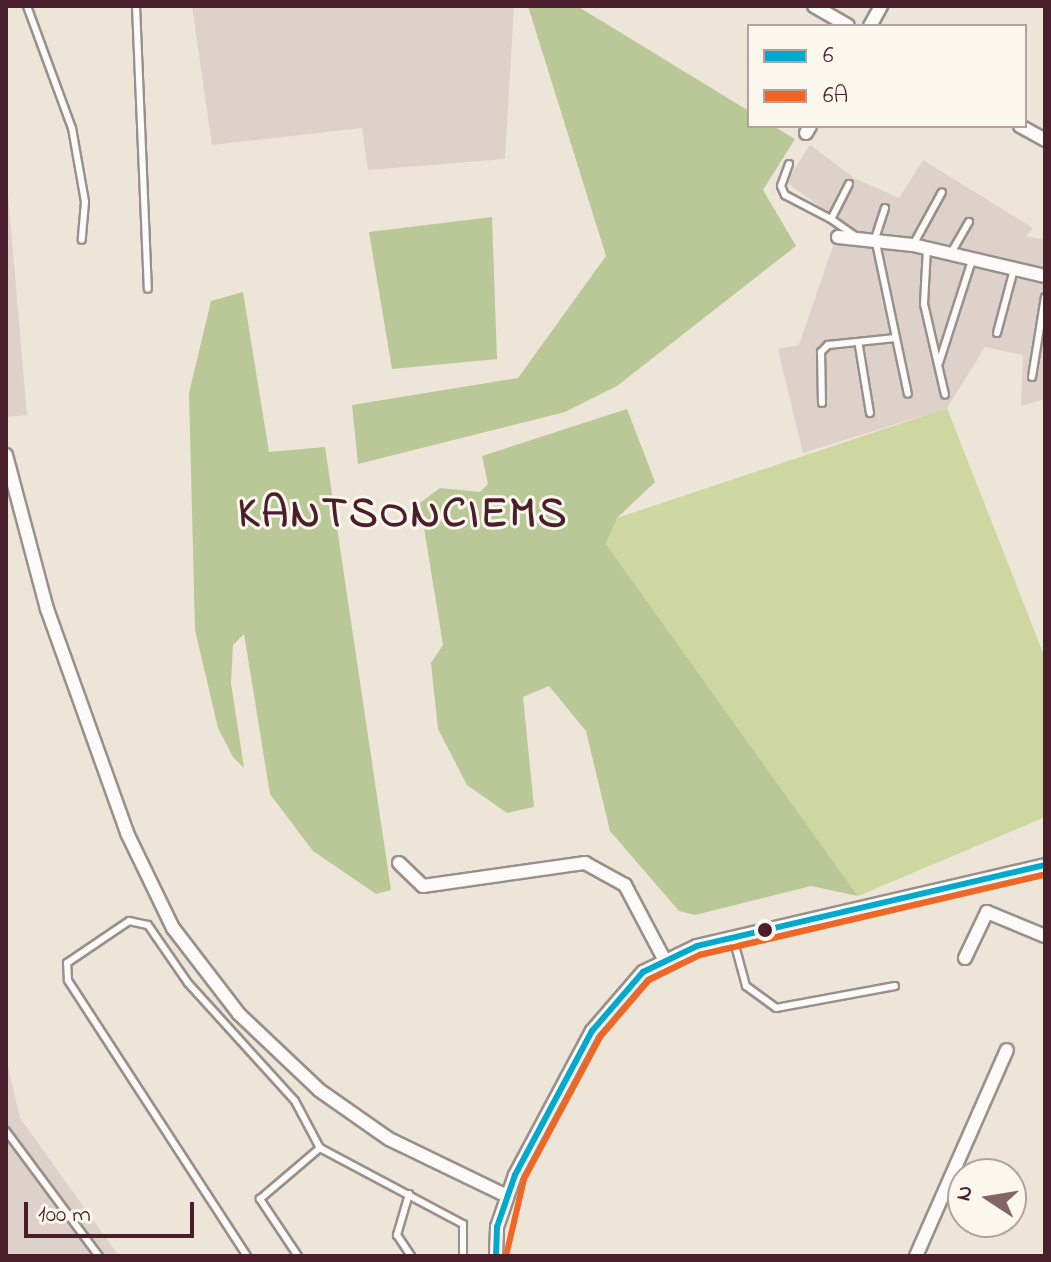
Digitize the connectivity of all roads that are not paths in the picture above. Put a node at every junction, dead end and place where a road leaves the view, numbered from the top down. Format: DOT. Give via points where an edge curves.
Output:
graph roads {
  1 [pos="27,6"];
  2 [pos="136,6"];
  3 [pos="814,6"];
  4 [pos="881,6"];
  5 [pos="845,24"];
  6 [pos="871,24"];
  7 [pos="1024,128"];
  8 [pos="1045,140"];
  9 [pos="789,164"];
  10 [pos="849,184"];
  11 [pos="942,192"];
  12 [pos="885,208"];
  13 [pos="831,219"];
  14 [pos="969,222"];
  15 [pos="855,236"];
  16 [pos="838,237"];
  17 [pos="875,238"];
  18 [pos="82,240"];
  19 [pos="913,245"];
  20 [pos="927,248"];
  21 [pos="951,254"];
  22 [pos="972,260"];
  23 [pos="1014,269"];
  24 [pos="1045,276"];
  25 [pos="148,289"];
  26 [pos="1045,297"];
  27 [pos="997,333"];
  28 [pos="896,338"];
  29 [pos="859,346"];
  30 [pos="938,365"];
  31 [pos="1032,377"];
  32 [pos="908,394"];
  33 [pos="945,395"];
  34 [pos="822,403"];
  35 [pos="870,413"];
  36 [pos="6,455"];
  37 [pos="399,863"];
  38 [pos="1045,865"];
  39 [pos="1045,936"];
  40 [pos="733,938"];
  41 [pos="965,958"];
  42 [pos="664,959"];
  43 [pos="895,986"];
  44 [pos="1007,1050"];
  45 [pos="6,1131"];
  46 [pos="320,1148"];
  47 [pos="409,1194"];
  48 [pos="505,1195"];
  49 [pos="99,1256"];
  50 [pos="247,1256"];
  51 [pos="298,1256"];
  52 [pos="411,1256"];
  53 [pos="463,1256"];
  54 [pos="496,1256"];
  55 [pos="916,1256"];
  1 -- 18 [label="lane" via="72,128 85,202"];
  2 -- 25 [label="lane"];
  3 -- 5 [label="street"];
  4 -- 6 [label="street"];
  7 -- 8 [label="street"];
  9 -- 13 [label="lane" via="781,186 785,195"];
  10 -- 13 [label="lane"];
  11 -- 19 [label="lane"];
  12 -- 17 [label="lane"];
  13 -- 15 [label="lane"];
  14 -- 21 [label="lane"];
  15 -- 16 [label="street"];
  15 -- 17 [label="street"];
  17 -- 19 [label="street"];
  17 -- 28 [label="lane"];
  19 -- 20 [label="street"];
  20 -- 21 [label="street"];
  20 -- 30 [label="lane" via="924,304"];
  21 -- 22 [label="street"];
  22 -- 23 [label="street"];
  22 -- 30 [label="lane"];
  23 -- 24 [label="street"];
  23 -- 27 [label="lane"];
  26 -- 31 [label="lane"];
  28 -- 29 [label="lane"];
  28 -- 32 [label="lane"];
  29 -- 34 [label="lane" via="842,343 821,352"];
  29 -- 35 [label="lane"];
  30 -- 33 [label="lane"];
  36 -- 48 [label="street" via="52,624 127,833 173,928 239,1014 319,1090 389,1139"];
  37 -- 42 [label="street" via="423,886 560,864 597,867 625,885"];
  38 -- 40 [label="street"];
  39 -- 41 [label="street" via="987,912"];
  40 -- 42 [label="street"];
  40 -- 43 [label="lane" via="746,986 776,1008"];
  42 -- 48 [label="street" via="609,1005"];
  44 -- 55 [label="street"];
  45 -- 49 [label="lane"];
  46 -- 47 [label="lane"];
  46 -- 50 [label="lane" via="295,1101 188,983 148,925 129,921 67,963 68,980"];
  46 -- 51 [label="lane" via="260,1199"];
  47 -- 52 [label="lane" via="397,1235"];
  47 -- 53 [label="lane" via="463,1224"];
  48 -- 54 [label="street"];
}
